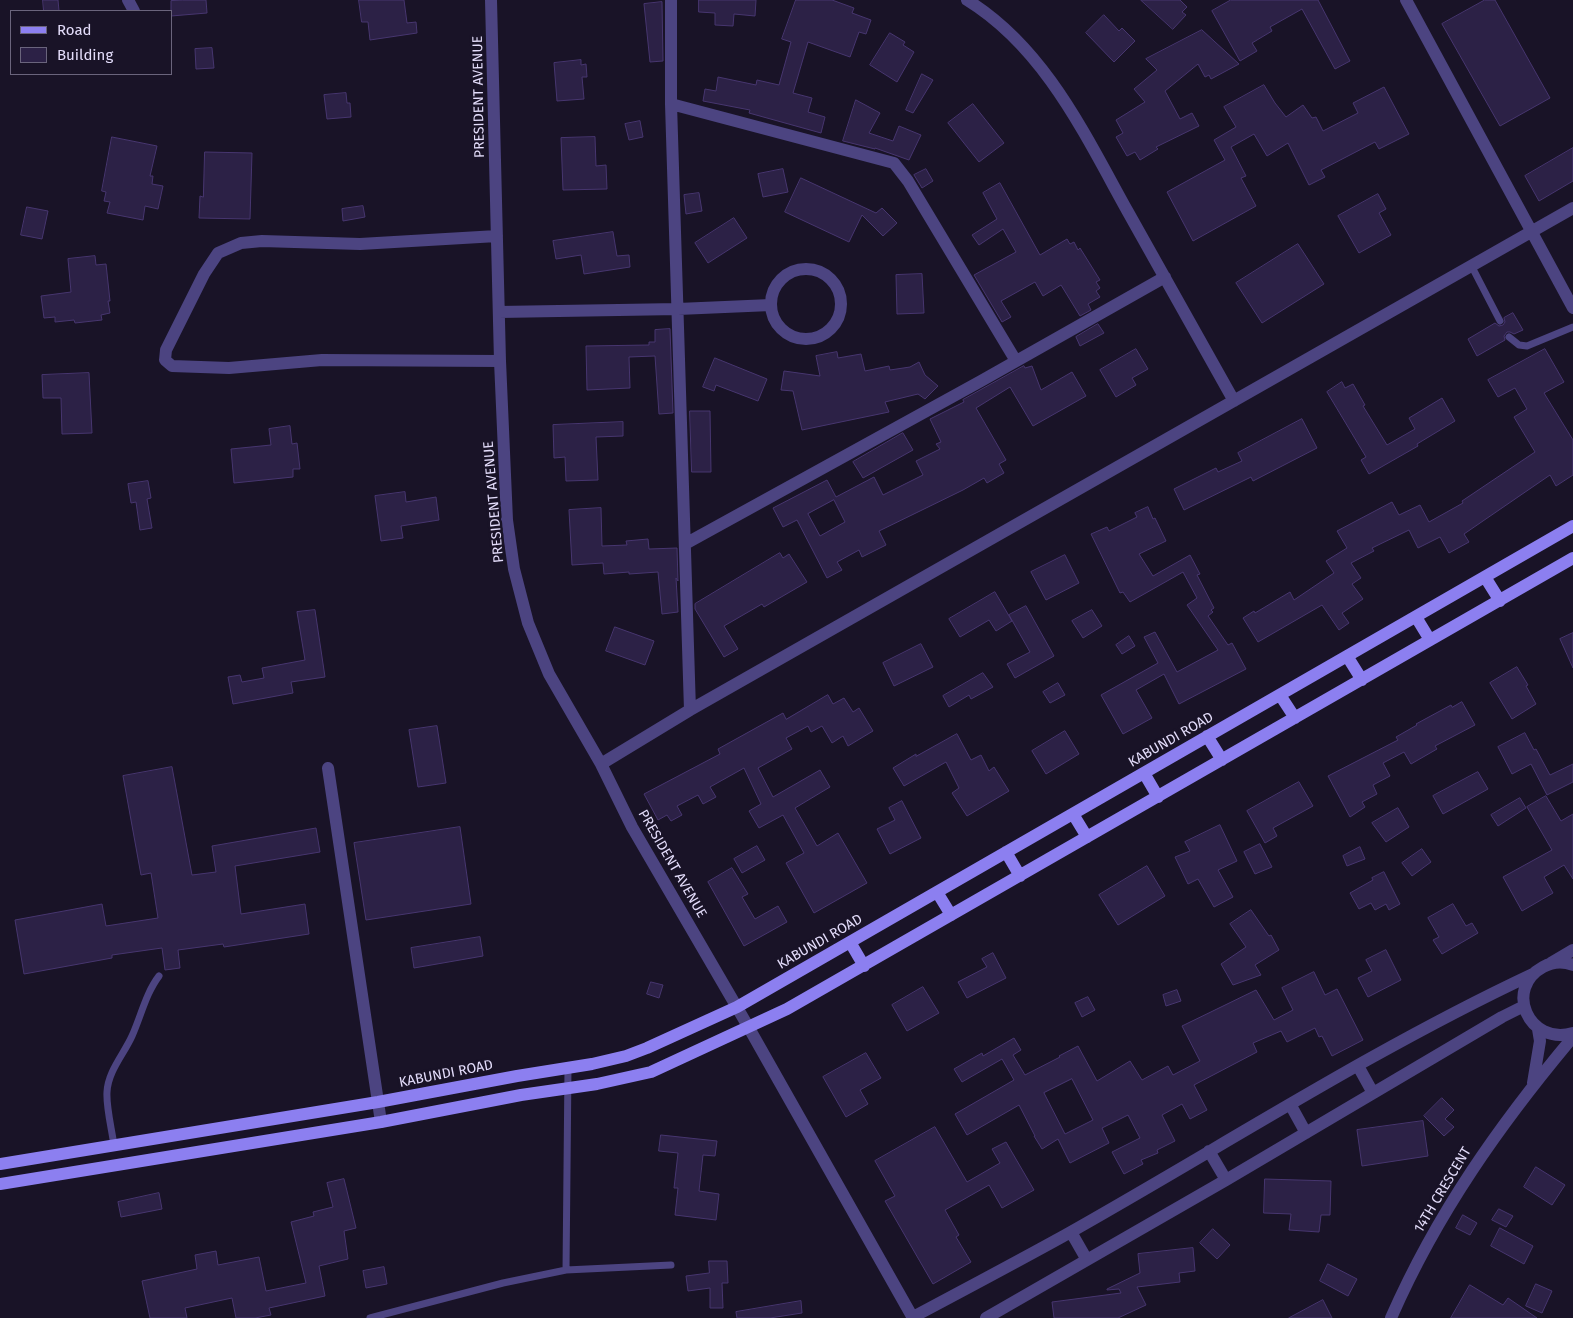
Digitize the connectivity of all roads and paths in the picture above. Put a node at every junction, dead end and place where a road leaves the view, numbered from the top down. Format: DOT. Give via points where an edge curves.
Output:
graph roads {
  1 [pos="491,0"];
  2 [pos="671,0"];
  3 [pos="967,0"];
  4 [pos="1406,0"];
  5 [pos="671,104"];
  6 [pos="1573,208"];
  7 [pos="1531,231"];
  8 [pos="497,236"];
  9 [pos="1471,265"];
  10 [pos="1165,277"];
  11 [pos="771,305"];
  12 [pos="1573,308"];
  13 [pos="678,309"];
  14 [pos="499,312"];
  15 [pos="1500,321"];
  16 [pos="1573,327"];
  17 [pos="1509,337"];
  18 [pos="500,361"];
  19 [pos="1016,361"];
  20 [pos="1234,400"];
  21 [pos="1573,526"];
  22 [pos="685,544"];
  23 [pos="1573,558"];
  24 [pos="1485,577"];
  25 [pos="1500,601"];
  26 [pos="1416,617"];
  27 [pos="1430,640"];
  28 [pos="1348,656"];
  29 [pos="1362,680"];
  30 [pos="1280,694"];
  31 [pos="690,710"];
  32 [pos="1294,718"];
  33 [pos="1207,736"];
  34 [pos="1222,760"];
  35 [pos="601,764"];
  36 [pos="328,768"];
  37 [pos="1144,773"];
  38 [pos="1158,796"];
  39 [pos="1073,814"];
  40 [pos="1087,837"];
  41 [pos="1006,852"];
  42 [pos="1020,876"];
  43 [pos="937,892"];
  44 [pos="951,915"];
  45 [pos="850,942"];
  46 [pos="1573,950"];
  47 [pos="1549,964"];
  48 [pos="1573,964"];
  49 [pos="864,966"];
  50 [pos="1533,974"];
  51 [pos="159,976"];
  52 [pos="1524,1006"];
  53 [pos="737,1007"];
  54 [pos="749,1028"];
  55 [pos="1538,1029"];
  56 [pos="1573,1033"];
  57 [pos="1573,1037"];
  58 [pos="1358,1066"];
  59 [pos="568,1068"];
  60 [pos="1533,1085"];
  61 [pos="568,1089"];
  62 [pos="1373,1093"];
  63 [pos="378,1102"];
  64 [pos="1290,1104"];
  65 [pos="381,1122"];
  66 [pos="1306,1132"];
  67 [pos="114,1146"];
  68 [pos="1209,1151"];
  69 [pos="0,1164"];
  70 [pos="1226,1180"];
  71 [pos="0,1184"];
  72 [pos="1071,1232"];
  73 [pos="1087,1260"];
  74 [pos="671,1265"];
  75 [pos="566,1270"];
  76 [pos="370,1318"];
  77 [pos="913,1318"];
  78 [pos="986,1318"];
  79 [pos="1391,1318"];
  1 -- 8 [label="street, PRESIDENT AVENUE"];
  2 -- 5 [label="street"];
  3 -- 10 [label="street" via="988,13 1029,52 1069,108"];
  4 -- 7 [label="street"];
  5 -- 13 [label="street"];
  5 -- 19 [label="street" via="894,163 908,180"];
  6 -- 7 [label="street"];
  7 -- 9 [label="street"];
  7 -- 12 [label="street"];
  8 -- 14 [label="street, PRESIDENT AVENUE"];
  8 -- 18 [label="street" via="360,244 241,243 218,253 204,274 166,350 165,360 172,366 229,368 322,360"];
  9 -- 15 [label="lane"];
  9 -- 20 [label="street"];
  10 -- 19 [label="street"];
  10 -- 20 [label="street"];
  11 -- 11 [label="street" via="780,279 805,268 815,269 831,278 841,293 842,302 838,320 832,328 817,338 808,339 782,330 772,314"];
  11 -- 13 [label="street"];
  13 -- 14 [label="street"];
  13 -- 22 [label="street"];
  14 -- 18 [label="street, PRESIDENT AVENUE"];
  16 -- 17 [label="lane" via="1527,346 1519,345"];
  18 -- 35 [label="street, PRESIDENT AVENUE" via="508,520 514,569 528,623 549,674"];
  19 -- 22 [label="street"];
  20 -- 31 [label="street"];
  21 -- 24 [label="street, KABUNDI ROAD"];
  22 -- 31 [label="street"];
  23 -- 25 [label="street"];
  24 -- 25 [label="street"];
  24 -- 26 [label="street, KABUNDI ROAD"];
  25 -- 27 [label="street"];
  26 -- 27 [label="street"];
  26 -- 28 [label="street, KABUNDI ROAD"];
  27 -- 29 [label="street"];
  28 -- 29 [label="street"];
  28 -- 30 [label="street, KABUNDI ROAD"];
  29 -- 32 [label="street"];
  30 -- 32 [label="street"];
  30 -- 33 [label="street, KABUNDI ROAD"];
  31 -- 35 [label="street"];
  32 -- 34 [label="street"];
  33 -- 34 [label="street"];
  33 -- 37 [label="street, KABUNDI ROAD"];
  34 -- 38 [label="street"];
  35 -- 53 [label="street, PRESIDENT AVENUE" via="632,826"];
  36 -- 63 [label="street"];
  37 -- 38 [label="street"];
  37 -- 39 [label="street, KABUNDI ROAD"];
  38 -- 40 [label="street"];
  39 -- 40 [label="street"];
  39 -- 41 [label="street, KABUNDI ROAD"];
  40 -- 42 [label="street"];
  41 -- 42 [label="street"];
  41 -- 43 [label="street, KABUNDI ROAD"];
  42 -- 44 [label="street"];
  43 -- 44 [label="street"];
  43 -- 45 [label="street, KABUNDI ROAD"];
  44 -- 49 [label="street"];
  45 -- 49 [label="street"];
  45 -- 53 [label="street, KABUNDI ROAD"];
  46 -- 47 [label="street"];
  47 -- 48 [label="street"];
  47 -- 50 [label="street"];
  49 -- 54 [label="street"];
  50 -- 52 [label="street" via="1526,984"];
  50 -- 58 [label="street"];
  51 -- 67 [label="lane" via="150,987 131,1039 109,1078 107,1092"];
  52 -- 55 [label="street"];
  52 -- 62 [label="street"];
  53 -- 54 [label="street, PRESIDENT AVENUE"];
  53 -- 59 [label="street, KABUNDI ROAD" via="626,1056"];
  54 -- 61 [label="street" via="651,1072"];
  54 -- 77 [label="street, PRESIDENT AVENUE"];
  55 -- 56 [label="street" via="1551,1035"];
  55 -- 60 [label="street, 14TH CRESCENT" via="1540,1041"];
  57 -- 60 [label="street, 14TH CRESCENT"];
  58 -- 62 [label="street"];
  58 -- 64 [label="street"];
  59 -- 61 [label="lane"];
  59 -- 63 [label="street, KABUNDI ROAD"];
  60 -- 79 [label="street, 14TH CRESCENT" via="1485,1149 1442,1217"];
  61 -- 65 [label="street"];
  61 -- 75 [label="lane"];
  62 -- 66 [label="street"];
  63 -- 65 [label="street"];
  63 -- 67 [label="street, KABUNDI ROAD"];
  64 -- 66 [label="street"];
  64 -- 68 [label="street"];
  65 -- 71 [label="street"];
  66 -- 70 [label="street"];
  67 -- 69 [label="street, KABUNDI ROAD"];
  68 -- 70 [label="street"];
  68 -- 72 [label="street"];
  70 -- 73 [label="street"];
  72 -- 73 [label="street"];
  72 -- 77 [label="street"];
  73 -- 78 [label="street"];
  74 -- 75 [label="lane"];
  75 -- 76 [label="lane"];
}
